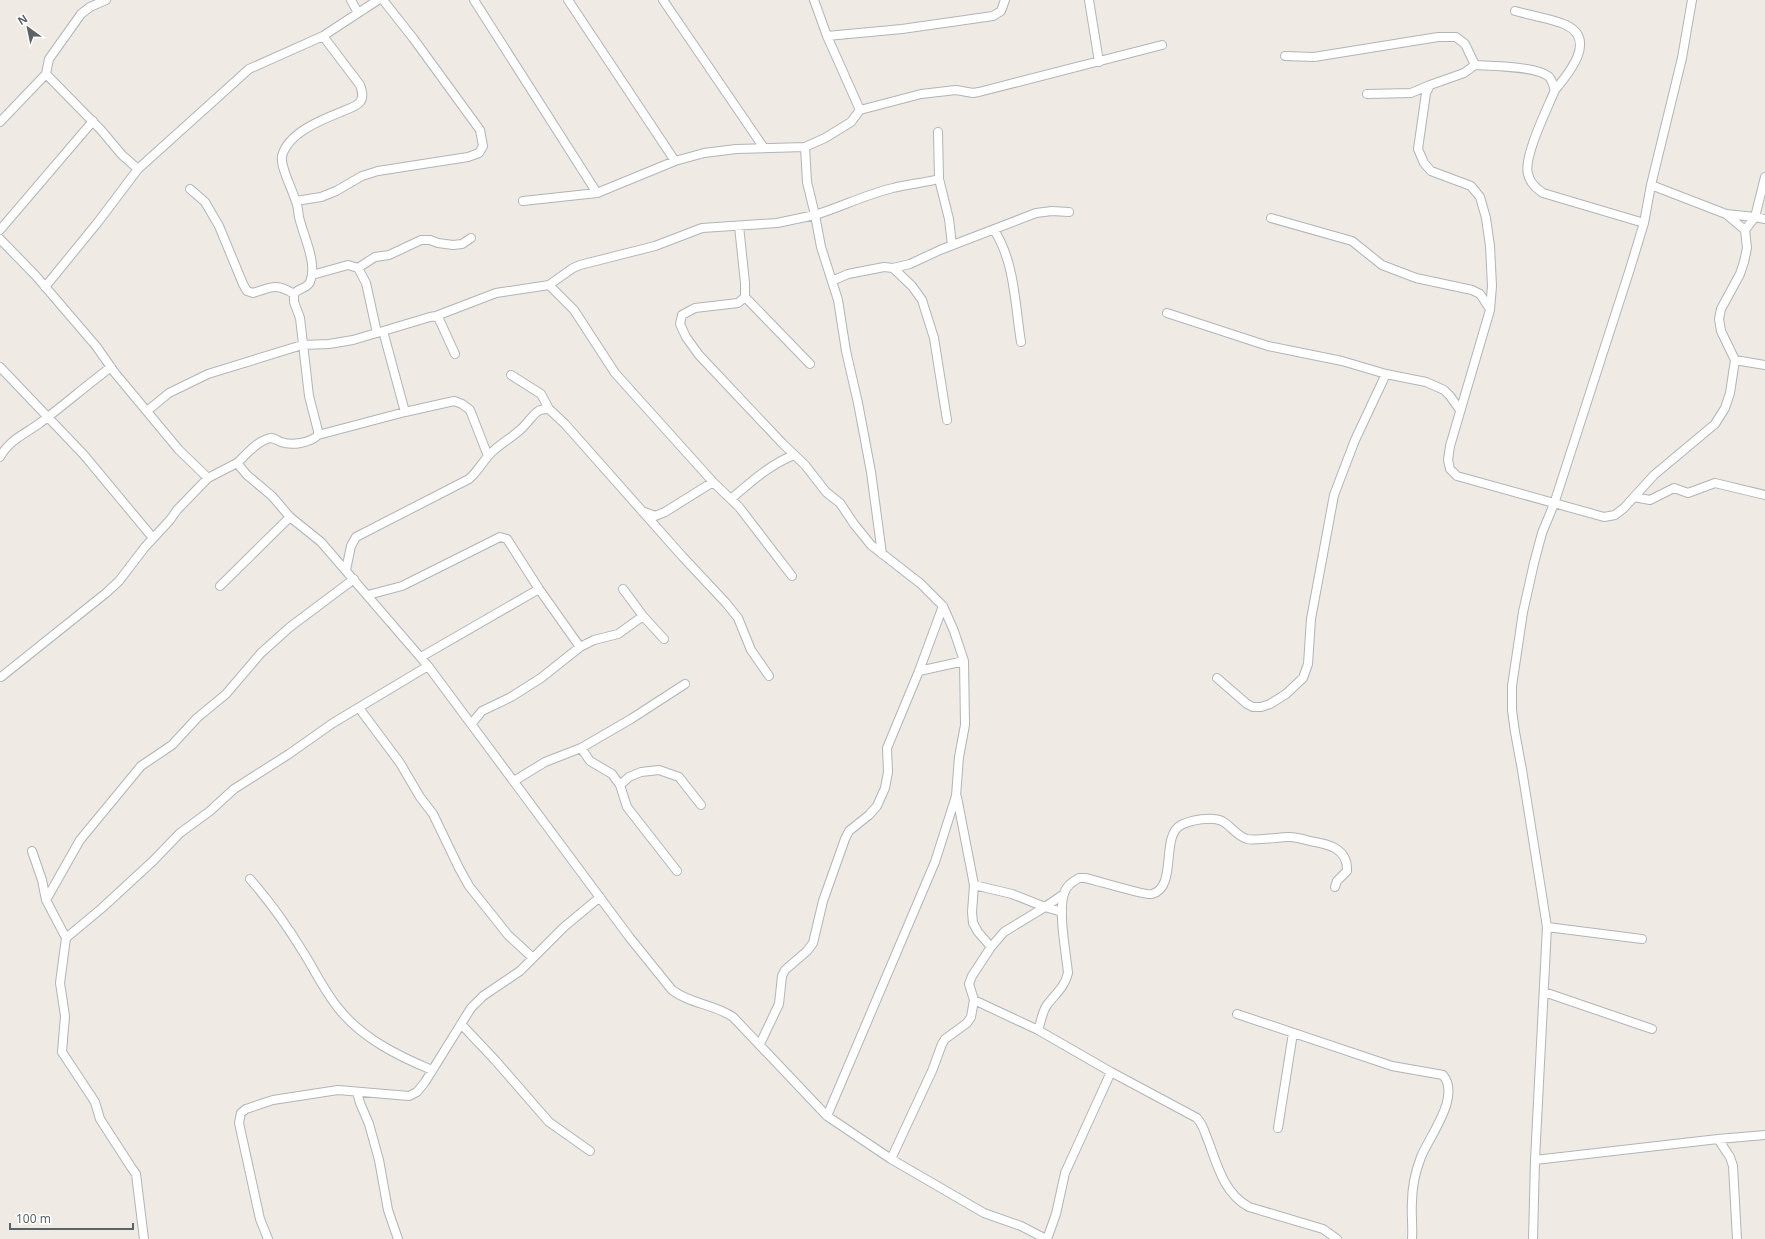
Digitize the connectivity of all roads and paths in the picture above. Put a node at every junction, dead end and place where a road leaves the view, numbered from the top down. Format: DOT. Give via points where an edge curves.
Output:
graph roads {
  1 [pos="106,0"];
  2 [pos="351,0"];
  3 [pos="378,0"];
  4 [pos="383,0"];
  5 [pos="474,0"];
  6 [pos="568,0"];
  7 [pos="663,0"];
  8 [pos="814,0"];
  9 [pos="1005,0"];
  10 [pos="1089,0"];
  11 [pos="1692,0"];
  12 [pos="1515,11"];
  13 [pos="358,13"];
  14 [pos="323,36"];
  15 [pos="827,36"];
  16 [pos="1162,45"];
  17 [pos="1285,56"];
  18 [pos="1099,62"];
  19 [pos="1475,65"];
  20 [pos="46,74"];
  21 [pos="1430,85"];
  22 [pos="1555,90"];
  23 [pos="1367,94"];
  24 [pos="860,110"];
  25 [pos="93,121"];
  26 [pos="0,122"];
  27 [pos="938,132"];
  28 [pos="805,147"];
  29 [pos="764,148"];
  30 [pos="675,161"];
  31 [pos="138,169"];
  32 [pos="1765,177"];
  33 [pos="939,179"];
  34 [pos="1651,185"];
  35 [pos="190,189"];
  36 [pos="597,192"];
  37 [pos="296,201"];
  38 [pos="523,201"];
  39 [pos="1068,212"];
  40 [pos="1726,214"];
  41 [pos="815,215"];
  42 [pos="1755,217"];
  43 [pos="1271,218"];
  44 [pos="1765,219"];
  45 [pos="1644,222"];
  46 [pos="739,226"];
  47 [pos="0,230"];
  48 [pos="994,230"];
  49 [pos="1745,230"];
  50 [pos="471,238"];
  51 [pos="0,239"];
  52 [pos="952,245"];
  53 [pos="358,268"];
  54 [pos="893,268"];
  55 [pos="312,275"];
  56 [pos="832,282"];
  57 [pos="549,285"];
  58 [pos="45,287"];
  59 [pos="294,294"];
  60 [pos="745,297"];
  61 [pos="1490,310"];
  62 [pos="1167,313"];
  63 [pos="436,316"];
  64 [pos="380,332"];
  65 [pos="1021,342"];
  66 [pos="302,345"];
  67 [pos="455,354"];
  68 [pos="1735,360"];
  69 [pos="810,364"];
  70 [pos="1765,365"];
  71 [pos="0,367"];
  72 [pos="111,367"];
  73 [pos="1386,374"];
  74 [pos="511,375"];
  75 [pos="548,409"];
  76 [pos="1460,410"];
  77 [pos="147,411"];
  78 [pos="405,412"];
  79 [pos="48,416"];
  80 [pos="947,420"];
  81 [pos="318,435"];
  82 [pos="794,455"];
  83 [pos="488,456"];
  84 [pos="0,457"];
  85 [pos="237,462"];
  86 [pos="208,478"];
  87 [pos="713,482"];
  88 [pos="1765,495"];
  89 [pos="1634,497"];
  90 [pos="731,499"];
  91 [pos="1554,504"];
  92 [pos="642,511"];
  93 [pos="290,518"];
  94 [pos="153,538"];
  95 [pos="882,554"];
  96 [pos="346,570"];
  97 [pos="792,576"];
  98 [pos="354,579"];
  99 [pos="220,586"];
  100 [pos="623,589"];
  101 [pos="538,590"];
  102 [pos="368,596"];
  103 [pos="943,606"];
  104 [pos="643,616"];
  105 [pos="664,639"];
  106 [pos="580,647"];
  107 [pos="421,657"];
  108 [pos="964,661"];
  109 [pos="428,666"];
  110 [pos="919,671"];
  111 [pos="769,676"];
  112 [pos="1,677"];
  113 [pos="1217,678"];
  114 [pos="684,684"];
  115 [pos="359,708"];
  116 [pos="472,723"];
  117 [pos="581,748"];
  118 [pos="514,781"];
  119 [pos="620,785"];
  120 [pos="956,796"];
  121 [pos="701,805"];
  122 [pos="32,851"];
  123 [pos="677,871"];
  124 [pos="250,878"];
  125 [pos="974,885"];
  126 [pos="1334,887"];
  127 [pos="1064,894"];
  128 [pos="600,897"];
  129 [pos="46,900"];
  130 [pos="1045,907"];
  131 [pos="1062,912"];
  132 [pos="1547,927"];
  133 [pos="66,938"];
  134 [pos="1642,939"];
  135 [pos="991,947"];
  136 [pos="534,958"];
  137 [pos="1544,992"];
  138 [pos="974,1000"];
  139 [pos="1237,1014"];
  140 [pos="461,1024"];
  141 [pos="1652,1029"];
  142 [pos="1038,1030"];
  143 [pos="1293,1033"];
  144 [pos="760,1044"];
  145 [pos="432,1070"];
  146 [pos="1111,1072"];
  147 [pos="357,1092"];
  148 [pos="827,1116"];
  149 [pos="1278,1128"];
  150 [pos="1765,1135"];
  151 [pos="1718,1139"];
  152 [pos="590,1151"];
  153 [pos="891,1159"];
  154 [pos="1534,1160"];
  155 [pos="144,1239"];
  156 [pos="268,1239"];
  157 [pos="398,1239"];
  158 [pos="1046,1239"];
  159 [pos="1337,1239"];
  160 [pos="1412,1239"];
  161 [pos="1533,1239"];
  162 [pos="1737,1239"];
  1 -- 20 [label="street" via="81,14 49,59"];
  2 -- 13 [label="street"];
  3 -- 13 [label="street"];
  4 -- 37 [label="street" via="480,130 483,146 479,153 468,157 378,171 362,176 321,197"];
  5 -- 36 [label="street"];
  6 -- 30 [label="street"];
  7 -- 29 [label="street"];
  8 -- 15 [label="street"];
  9 -- 15 [label="street" via="1001,11 993,16 902,29"];
  10 -- 18 [label="street"];
  11 -- 34 [label="street" via="1682,58"];
  12 -- 22 [label="street" via="1566,25 1577,33 1580,48 1578,57 1570,72"];
  13 -- 14 [label="street"];
  14 -- 31 [label="street" via="249,69"];
  14 -- 37 [label="street" via="360,85 362,97 356,105 298,135 285,148 282,158"];
  15 -- 24 [label="street"];
  16 -- 18 [label="street"];
  17 -- 19 [label="street" via="1314,57 1438,37 1456,37 1465,44"];
  18 -- 24 [label="street" via="979,92 956,90 921,94"];
  19 -- 21 [label="street" via="1464,73"];
  19 -- 22 [label="street" via="1511,67 1545,74"];
  20 -- 25 [label="street"];
  20 -- 26 [label="street"];
  21 -- 23 [label="street" via="1411,93"];
  21 -- 61 [label="street" via="1426,93 1418,149 1431,171 1471,186 1480,197 1490,246"];
  22 -- 45 [label="street" via="1537,132 1528,163 1528,174 1536,188 1543,193"];
  24 -- 28 [label="street" via="851,122"];
  25 -- 31 [label="street" via="122,155"];
  25 -- 47 [label="street"];
  27 -- 33 [label="street"];
  28 -- 29 [label="street"];
  28 -- 41 [label="street" via="807,182"];
  29 -- 30 [label="street" via="710,152"];
  30 -- 36 [label="street"];
  31 -- 58 [label="street"];
  32 -- 42 [label="street"];
  33 -- 41 [label="street" via="893,188"];
  33 -- 52 [label="street" via="949,219"];
  34 -- 40 [label="street"];
  34 -- 45 [label="street"];
  35 -- 59 [label="street" via="205,202 219,226 247,290 253,293 272,287 282,287"];
  36 -- 38 [label="street"];
  37 -- 55 [label="street" via="313,268"];
  39 -- 48 [label="street" via="1036,213"];
  40 -- 42 [label="street"];
  40 -- 49 [label="street"];
  41 -- 46 [label="street" via="777,223"];
  41 -- 56 [label="street" via="821,247"];
  42 -- 44 [label="street"];
  42 -- 49 [label="street"];
  43 -- 61 [label="street" via="1352,241 1382,265 1408,276 1472,290 1480,294"];
  45 -- 91 [label="street"];
  46 -- 57 [label="street" via="702,228 655,246 580,265"];
  46 -- 60 [label="street"];
  48 -- 52 [label="street"];
  48 -- 65 [label="street" via="1002,244 1010,269"];
  49 -- 68 [label="street" via="1747,248 1744,262 1721,309 1719,319 1721,332"];
  50 -- 53 [label="street" via="462,244 453,245 421,240 389,255 375,256"];
  51 -- 58 [label="street"];
  52 -- 54 [label="street" via="910,264"];
  53 -- 55 [label="street" via="348,265"];
  53 -- 64 [label="street" via="366,283"];
  54 -- 56 [label="street" via="884,267 848,274"];
  54 -- 80 [label="street" via="922,300 934,338"];
  55 -- 59 [label="street" via="307,286"];
  56 -- 95 [label="street" via="838,300 870,465"];
  57 -- 63 [label="street" via="496,293"];
  57 -- 87 [label="street" via="574,310 615,373"];
  58 -- 72 [label="street"];
  59 -- 66 [label="street" via="300,318"];
  60 -- 69 [label="street"];
  60 -- 82 [label="street" via="738,303 694,308 682,315 680,324 699,355"];
  61 -- 76 [label="street"];
  62 -- 73 [label="street" via="1268,346 1342,361"];
  63 -- 64 [label="street"];
  63 -- 67 [label="street"];
  64 -- 66 [label="street" via="329,344"];
  64 -- 78 [label="street"];
  66 -- 77 [label="street" via="194,380 169,393"];
  66 -- 81 [label="street" via="309,396"];
  68 -- 70 [label="street"];
  68 -- 89 [label="street" via="1730,393 1725,408 1715,424 1654,475"];
  71 -- 79 [label="street"];
  72 -- 77 [label="street"];
  72 -- 79 [label="street"];
  73 -- 76 [label="street" via="1426,382 1444,390"];
  73 -- 113 [label="street" via="1355,440 1334,495 1311,619 1308,664 1303,678 1281,698 1253,708"];
  74 -- 75 [label="street" via="541,394"];
  75 -- 83 [label="street" via="536,413 529,423"];
  75 -- 92 [label="street" via="565,424"];
  76 -- 91 [label="street" via="1450,446 1450,470 1457,476"];
  77 -- 86 [label="street" via="178,450"];
  78 -- 81 [label="street"];
  78 -- 83 [label="street" via="454,401 462,404 470,410"];
  79 -- 84 [label="street" via="4,448"];
  79 -- 94 [label="street"];
  81 -- 85 [label="street" via="292,444 268,438 249,450"];
  82 -- 90 [label="street" via="776,463"];
  82 -- 95 [label="street" via="826,492 840,503 862,535"];
  83 -- 96 [label="street" via="469,479 356,537 351,546"];
  85 -- 86 [label="street"];
  85 -- 93 [label="street" via="247,475 272,496"];
  86 -- 94 [label="street"];
  87 -- 90 [label="street"];
  87 -- 92 [label="street" via="665,512 655,516"];
  88 -- 89 [label="street" via="1715,483 1688,494 1674,488 1650,500"];
  89 -- 91 [label="street" via="1615,515 1604,517"];
  90 -- 97 [label="street"];
  91 -- 132 [label="street" via="1542,533 1528,587 1512,704 1514,732"];
  92 -- 111 [label="street" via="738,618 751,650"];
  93 -- 96 [label="street" via="321,542"];
  93 -- 99 [label="street"];
  94 -- 112 [label="street" via="119,581 106,593"];
  95 -- 103 [label="street"];
  96 -- 98 [label="street"];
  98 -- 102 [label="street"];
  98 -- 129 [label="street" via="278,637 226,694 197,718 172,744 141,766 80,840"];
  100 -- 104 [label="street"];
  101 -- 102 [label="street" via="507,539 500,537 402,586"];
  101 -- 106 [label="street"];
  101 -- 107 [label="street"];
  102 -- 107 [label="street"];
  103 -- 108 [label="street"];
  103 -- 110 [label="street"];
  104 -- 105 [label="street"];
  104 -- 106 [label="street" via="618,634 594,640"];
  106 -- 116 [label="street" via="541,678 482,711"];
  107 -- 109 [label="street"];
  108 -- 110 [label="street"];
  108 -- 120 [label="street" via="965,725"];
  109 -- 115 [label="street"];
  109 -- 116 [label="street"];
  110 -- 144 [label="street" via="887,748 888,772 885,788 869,816 849,831 844,839 812,943 807,952 785,970 779,1004"];
  114 -- 117 [label="street"];
  115 -- 133 [label="street" via="234,789 180,833"];
  115 -- 136 [label="street" via="400,763 433,814 469,886 508,934"];
  116 -- 118 [label="street"];
  117 -- 118 [label="street" via="546,762"];
  117 -- 119 [label="street" via="590,761 612,774"];
  118 -- 128 [label="street"];
  119 -- 121 [label="street" via="629,777 641,772 659,770 679,777"];
  119 -- 123 [label="street" via="627,807"];
  120 -- 125 [label="street"];
  120 -- 148 [label="street" via="935,862"];
  122 -- 129 [label="street"];
  124 -- 145 [label="street" via="274,906 339,1010 361,1031 400,1057"];
  125 -- 130 [label="street" via="1012,894"];
  125 -- 135 [label="street" via="973,923"];
  126 -- 127 [label="street" via="1347,871 1348,863 1340,851 1331,845 1291,837 1247,839 1222,821 1211,819 1189,823 1176,829 1172,834 1165,882 1160,890 1144,894 1129,888 1078,878"];
  127 -- 130 [label="street"];
  127 -- 131 [label="street"];
  128 -- 136 [label="street" via="564,927"];
  128 -- 144 [label="street" via="672,990 680,996 722,1010 733,1017"];
  129 -- 133 [label="street"];
  130 -- 131 [label="street"];
  130 -- 135 [label="street" via="1004,932"];
  131 -- 142 [label="street" via="1068,973 1061,988 1044,1010"];
  132 -- 134 [label="street"];
  132 -- 137 [label="street"];
  133 -- 155 [label="street" via="60,983 65,1016 62,1052 95,1102 100,1119 136,1174"];
  135 -- 138 [label="street" via="969,984"];
  136 -- 140 [label="street" via="520,971 483,996 471,1008"];
  137 -- 141 [label="street"];
  137 -- 154 [label="street"];
  138 -- 142 [label="street"];
  138 -- 153 [label="street" via="971,1017 967,1023 942,1044 932,1072"];
  139 -- 143 [label="street"];
  140 -- 145 [label="street"];
  140 -- 152 [label="street" via="548,1122"];
  142 -- 146 [label="street"];
  143 -- 149 [label="street"];
  143 -- 160 [label="street" via="1392,1066 1443,1075 1447,1080 1450,1093 1439,1124 1421,1157 1416,1177 1412,1201"];
  144 -- 148 [label="street"];
  145 -- 147 [label="street" via="417,1092 408,1096"];
  146 -- 158 [label="street" via="1065,1173 1056,1214"];
  146 -- 159 [label="street" via="1197,1118 1204,1126 1219,1171 1230,1192 1243,1204 1323,1229"];
  147 -- 156 [label="street" via="338,1090 273,1100 241,1113 239,1123 260,1219"];
  147 -- 157 [label="street" via="369,1124 388,1210"];
  148 -- 153 [label="street"];
  150 -- 151 [label="street"];
  151 -- 154 [label="street"];
  151 -- 162 [label="street" via="1733,1166"];
  153 -- 158 [label="street" via="984,1213 1021,1226"];
  154 -- 161 [label="street"];
}
